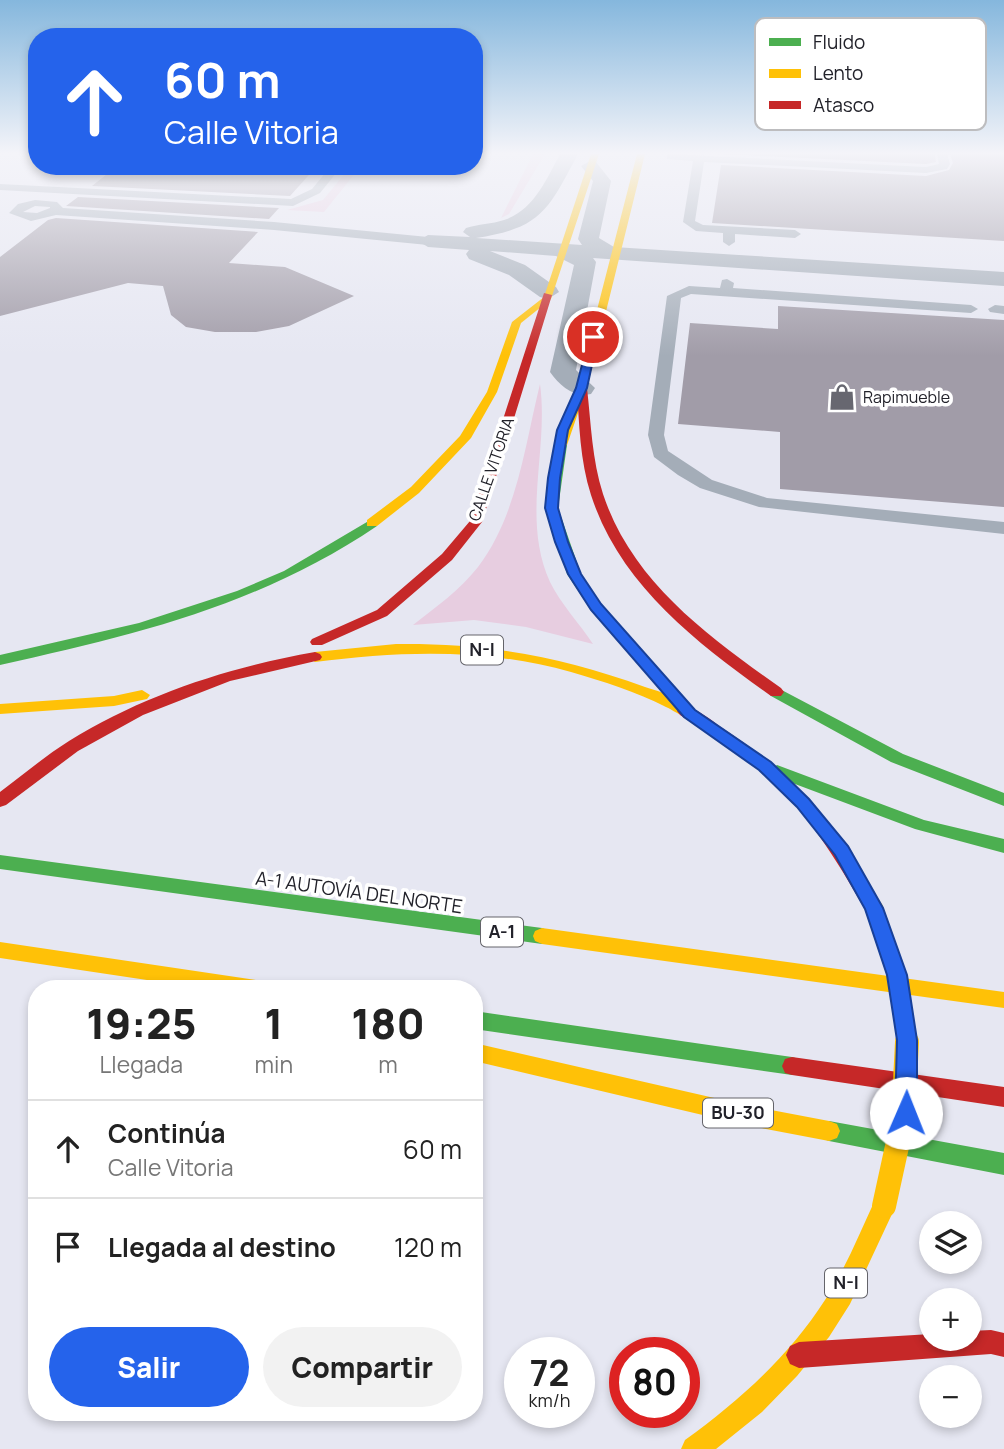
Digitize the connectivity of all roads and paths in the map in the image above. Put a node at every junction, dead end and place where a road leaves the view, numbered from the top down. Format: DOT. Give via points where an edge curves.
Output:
graph roads {
  1 [pos="210,222"];
  2 [pos="523,222"];
  3 [pos="571,222"];
  4 [pos="593,222"];
  5 [pos="621,222"];
  6 [pos="689,222"];
  7 [pos="795,234"];
  8 [pos="428,241"];
  9 [pos="561,250"];
  10 [pos="612,254"];
  11 [pos="1004,279"];
  12 [pos="547,296"];
  13 [pos="971,309"];
  14 [pos="582,388"];
  15 [pos="1004,528"];
  16 [pos="0,660"];
  17 [pos="264,665"];
  18 [pos="206,681"];
  19 [pos="0,709"];
  20 [pos="690,713"];
  21 [pos="765,766"];
  22 [pos="4,797"];
  23 [pos="1004,800"];
  24 [pos="1004,846"];
  25 [pos="0,862"];
  26 [pos="0,950"];
  27 [pos="105,966"];
  28 [pos="165,980"];
  29 [pos="201,980"];
  30 [pos="1004,1000"];
  31 [pos="483,1021"];
  32 [pos="483,1054"];
  33 [pos="1004,1097"];
  34 [pos="1004,1164"];
  35 [pos="1004,1345"];
  36 [pos="799,1355"];
  37 [pos="694,1449"];
  1 -- 8 [label="lane"];
  2 -- 8 [label="street"];
  3 -- 9 [label="highway, CALLE VITORIA"];
  4 -- 10 [label="street" via="588,239"];
  5 -- 10 [label="highway"];
  6 -- 7 [label="lane" via="729,236"];
  8 -- 9 [label="street"];
  8 -- 12 [label="street" via="500,262 534,279"];
  9 -- 10 [label="street"];
  9 -- 12 [label="highway, CALLE VITORIA"];
  9 -- 14 [label="street" via="585,262 563,372"];
  10 -- 11 [label="street"];
  10 -- 14 [label="highway"];
  12 -- 16 [label="highway" via="516,323 476,422 438,469 379,520 293,568 176,616 111,637"];
  12 -- 17 [label="highway, CALLE VITORIA" via="476,522 447,557 382,612"];
  13 -- 15 [label="lane" via="727,287 688,290 674,296 656,435 660,453 706,484 765,503"];
  14 -- 20 [label="highway" via="563,430 554,478 552,508 561,542 596,607"];
  14 -- 23 [label="highway" via="595,492 611,530 647,583 691,629 817,716 966,788"];
  17 -- 18 [label="highway, N-I"];
  17 -- 20 [label="highway, N-I" via="354,648 425,645 502,651 563,663 622,682"];
  18 -- 19 [label="highway" via="114,701"];
  18 -- 22 [label="highway, N-I" via="97,730"];
  20 -- 21 [label="highway, N-I"];
  21 -- 24 [label="highway" via="921,825"];
  21 -- 36 [label="highway, N-I, bridge" via="827,831 874,908 897,975 907,1040 906,1113 894,1177 834,1308"];
  25 -- 30 [label="highway, A-1 AUTOVÍA DEL NORTE / A-1"];
  26 -- 27 [label="highway"];
  27 -- 28 [label="highway"];
  27 -- 29 [label="highway"];
  31 -- 33 [label="highway"];
  32 -- 34 [label="highway, BU-30" via="746,1115"];
  35 -- 36 [label="highway" via="991,1342"];
  36 -- 37 [label="highway, N-I" via="716,1435"];
}
